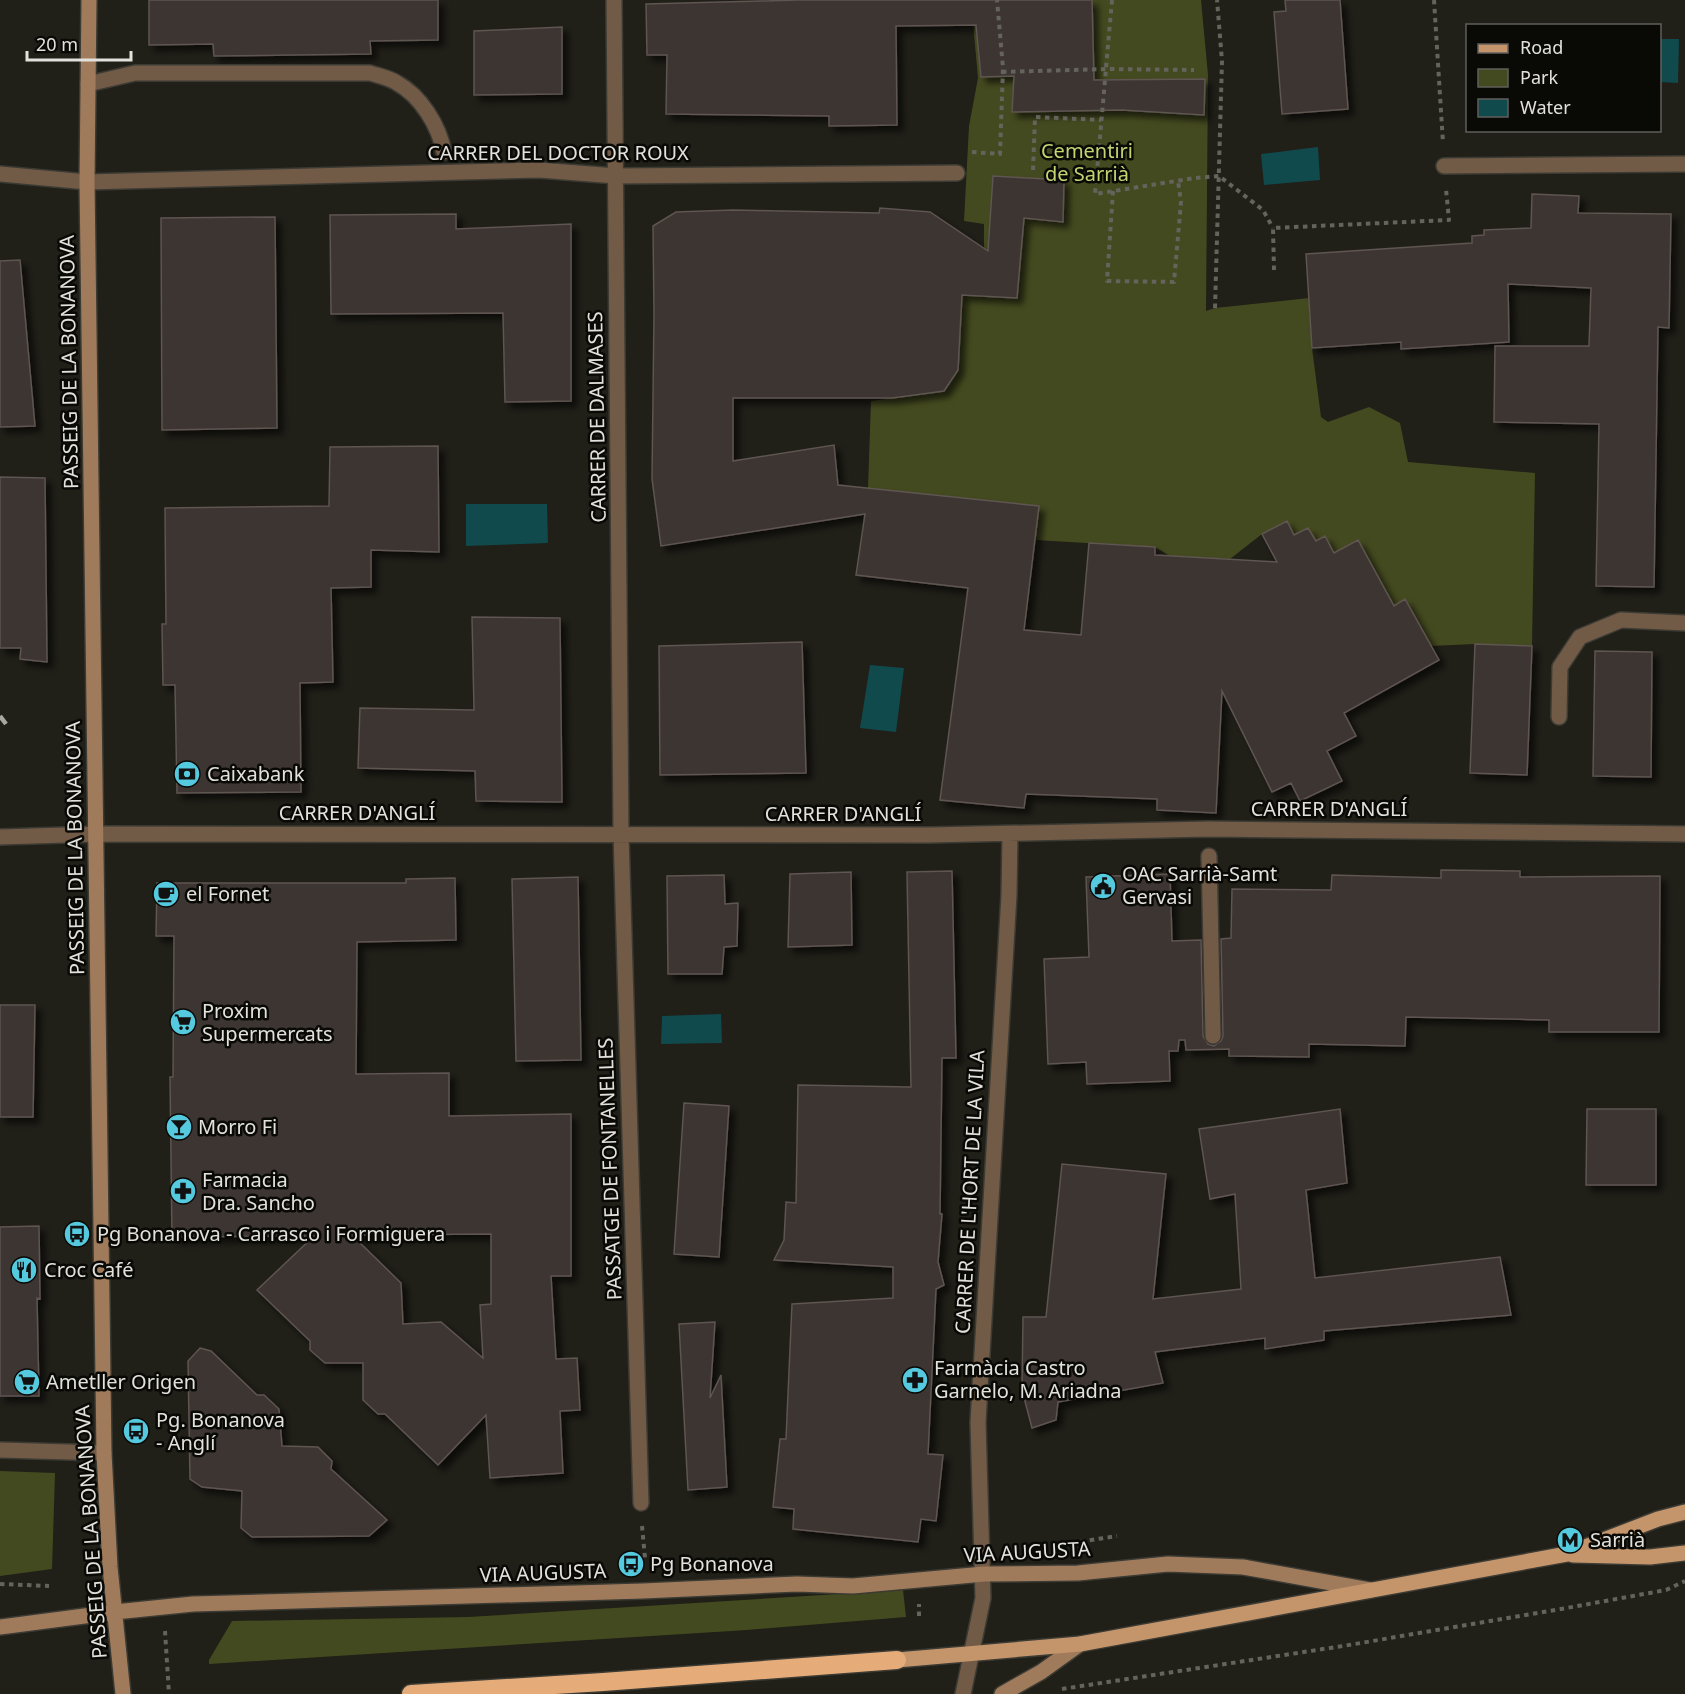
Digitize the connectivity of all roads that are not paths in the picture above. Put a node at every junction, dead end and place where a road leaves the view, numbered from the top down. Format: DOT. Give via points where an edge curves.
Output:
graph roads {
  1 [pos="88,0"];
  2 [pos="614,0"];
  3 [pos="88,84"];
  4 [pos="444,152"];
  5 [pos="1685,164"];
  6 [pos="1444,166"];
  7 [pos="957,173"];
  8 [pos="0,174"];
  9 [pos="616,176"];
  10 [pos="87,182"];
  11 [pos="1685,623"];
  12 [pos="1559,717"];
  13 [pos="97,834"];
  14 [pos="621,834"];
  15 [pos="1010,834"];
  16 [pos="1685,834"];
  17 [pos="0,837"];
  18 [pos="1209,856"];
  19 [pos="1213,1036"];
  20 [pos="0,1450"];
  21 [pos="104,1453"];
  22 [pos="641,1503"];
  23 [pos="1685,1512"];
  24 [pos="1685,1553"];
  25 [pos="1567,1554"];
  26 [pos="984,1574"];
  27 [pos="1372,1591"];
  28 [pos="115,1612"];
  29 [pos="0,1627"];
  30 [pos="1080,1644"];
  31 [pos="971,1653"];
  32 [pos="897,1660"];
  33 [pos="123,1694"];
  34 [pos="411,1694"];
  35 [pos="963,1694"];
  36 [pos="1002,1694"];
  1 -- 3 [label="street, PASSEIG DE LA BONANOVA"];
  2 -- 9 [label="street, CARRER DE DALMASES"];
  3 -- 4 [label="street" via="135,73 370,73 397,82 421,102 441,137"];
  3 -- 10 [label="street, PASSEIG DE LA BONANOVA"];
  5 -- 6 [label="street"];
  7 -- 9 [label="street, CARRER DEL DOCTOR ROUX"];
  8 -- 10 [label="street, CARRER DEL DOCTOR ROUX"];
  9 -- 10 [label="street, CARRER DEL DOCTOR ROUX" via="538,170"];
  9 -- 14 [label="street, CARRER DE DALMASES"];
  10 -- 13 [label="street, PASSEIG DE LA BONANOVA"];
  11 -- 12 [label="street" via="1621,620 1580,637 1560,667"];
  13 -- 14 [label="street, CARRER D'ANGLÍ"];
  13 -- 17 [label="street, CARRER D'ANGLÍ"];
  13 -- 21 [label="street, PASSEIG DE LA BONANOVA"];
  14 -- 15 [label="street, CARRER D'ANGLÍ"];
  14 -- 22 [label="street, PASSATGE DE FONTANELLES"];
  15 -- 16 [label="street, CARRER D'ANGLÍ" via="1208,829"];
  15 -- 26 [label="street, CARRER DE L'HORT DE LA VILA" via="978,1422"];
  18 -- 19 [label="street"];
  20 -- 21 [label="street"];
  21 -- 28 [label="street, PASSEIG DE LA BONANOVA"];
  23 -- 25 [label="main road, VIA AUGUSTA"];
  24 -- 25 [label="main road, VIA AUGUSTA" via="1650,1557"];
  25 -- 27 [label="main road, VIA AUGUSTA"];
  26 -- 27 [label="street, VIA AUGUSTA" via="1068,1573 1168,1564 1243,1567"];
  26 -- 28 [label="street, VIA AUGUSTA" via="853,1586 797,1584 165,1606"];
  26 -- 31 [label="street, CARRER DE L'HORT DE LA VILA"];
  27 -- 30 [label="main road, VIA AUGUSTA"];
  28 -- 29 [label="street, VIA AUGUSTA"];
  28 -- 33 [label="street, PASSEIG DE LA BONANOVA"];
  30 -- 31 [label="main road, VIA AUGUSTA"];
  30 -- 36 [label="street, VIA AUGUSTA"];
  31 -- 32 [label="main road, VIA AUGUSTA"];
  31 -- 35 [label="street, CARRER DE L'HORT DE LA VILA"];
  32 -- 34 [label="highway"];
}
